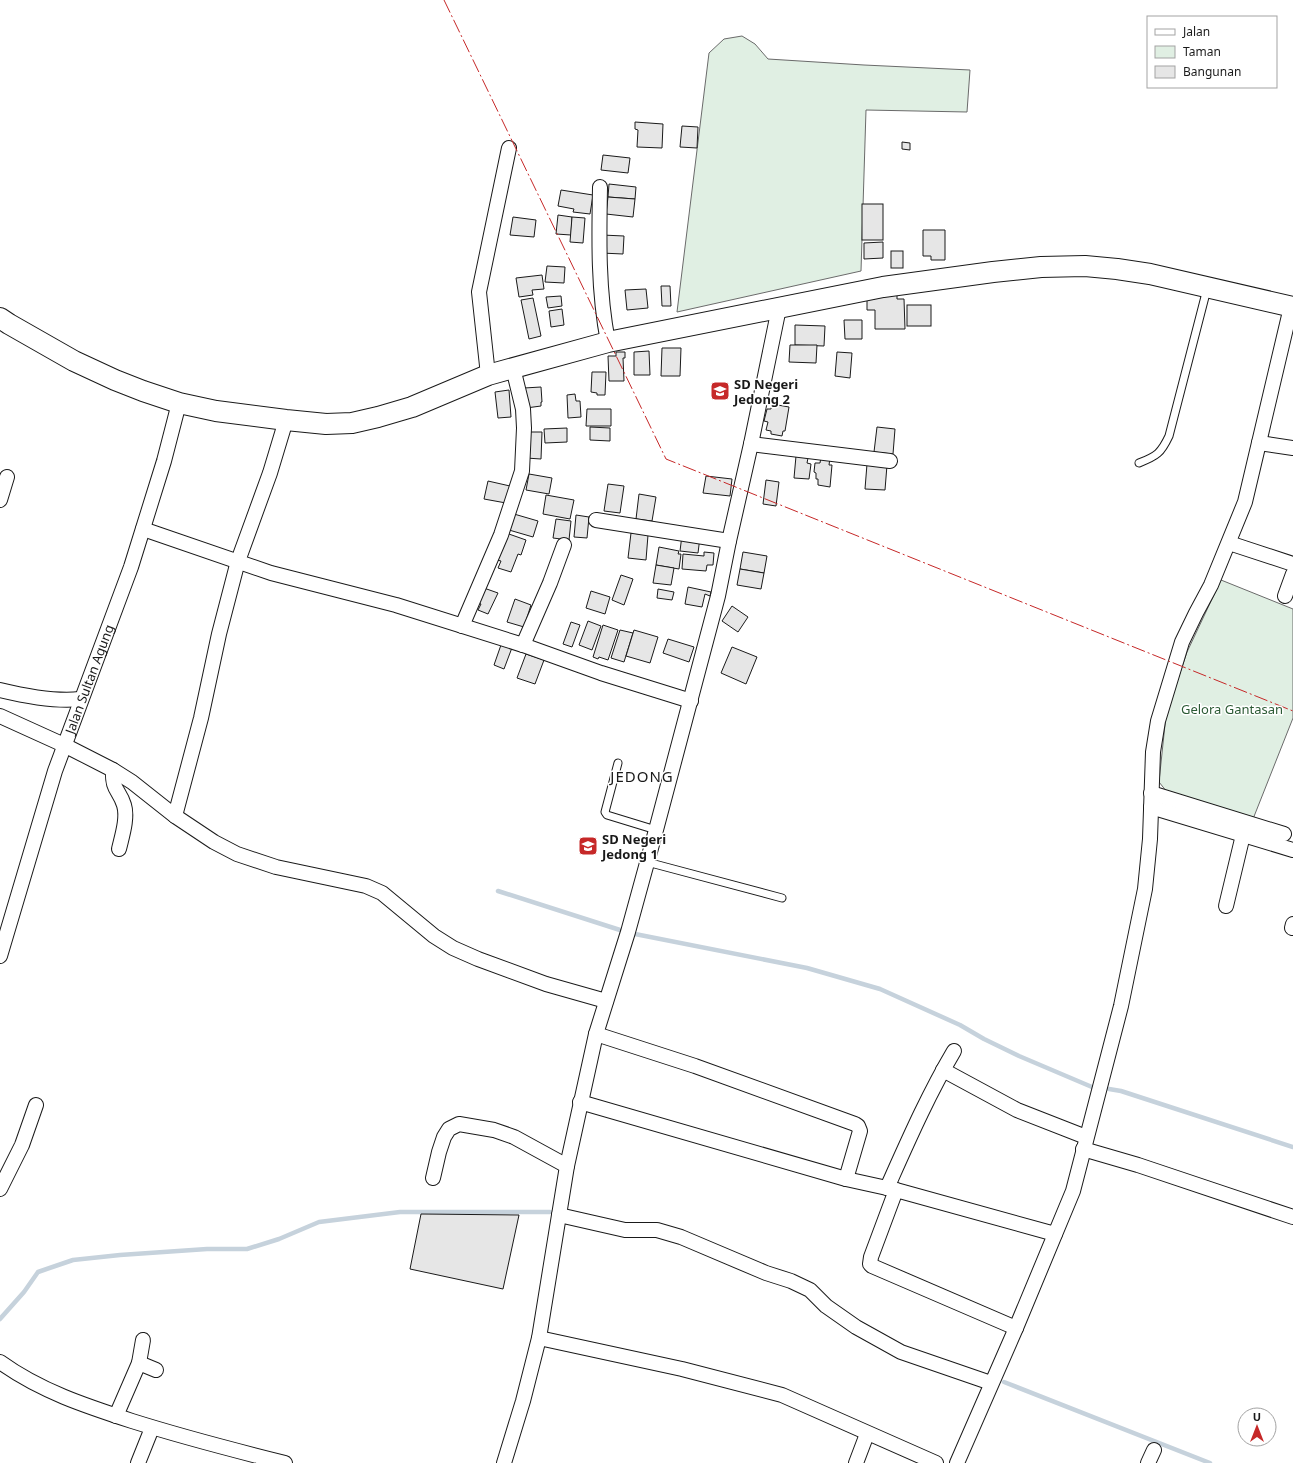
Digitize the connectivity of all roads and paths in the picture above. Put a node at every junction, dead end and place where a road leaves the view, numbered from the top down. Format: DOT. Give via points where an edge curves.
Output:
graph roads {
  1 [pos="509,148"];
  2 [pos="600,187"];
  3 [pos="1207,287"];
  4 [pos="1292,307"];
  5 [pos="779,308"];
  6 [pos="0,318"];
  7 [pos="608,342"];
  8 [pos="513,368"];
  9 [pos="488,375"];
  10 [pos="180,403"];
  11 [pos="286,420"];
  12 [pos="751,444"];
  13 [pos="1259,444"];
  14 [pos="1293,448"];
  15 [pos="890,461"];
  16 [pos="1139,463"];
  17 [pos="6,477"];
  18 [pos="0,500"];
  19 [pos="596,520"];
  20 [pos="144,529"];
  21 [pos="729,540"];
  22 [pos="1230,543"];
  23 [pos="564,545"];
  24 [pos="238,561"];
  25 [pos="1293,564"];
  26 [pos="1293,574"];
  27 [pos="1285,596"];
  28 [pos="462,626"];
  29 [pos="523,645"];
  30 [pos="0,690"];
  31 [pos="80,699"];
  32 [pos="691,701"];
  33 [pos="0,716"];
  34 [pos="64,745"];
  35 [pos="618,763"];
  36 [pos="113,770"];
  37 [pos="1151,792"];
  38 [pos="1151,807"];
  39 [pos="175,816"];
  40 [pos="656,830"];
  41 [pos="1284,834"];
  42 [pos="1243,835"];
  43 [pos="119,849"];
  44 [pos="1293,850"];
  45 [pos="647,862"];
  46 [pos="782,898"];
  47 [pos="1226,906"];
  48 [pos="0,956"];
  49 [pos="606,1001"];
  50 [pos="596,1034"];
  51 [pos="954,1051"];
  52 [pos="942,1070"];
  53 [pos="580,1102"];
  54 [pos="36,1105"];
  55 [pos="1085,1143"];
  56 [pos="566,1166"];
  57 [pos="434,1178"];
  58 [pos="846,1179"];
  59 [pos="0,1189"];
  60 [pos="892,1189"];
  61 [pos="559,1215"];
  62 [pos="1293,1217"];
  63 [pos="1055,1234"];
  64 [pos="1016,1328"];
  65 [pos="539,1338"];
  66 [pos="143,1340"];
  67 [pos="0,1362"];
  68 [pos="139,1363"];
  69 [pos="156,1370"];
  70 [pos="991,1383"];
  71 [pos="116,1416"];
  72 [pos="152,1428"];
  73 [pos="867,1434"];
  74 [pos="1154,1450"];
  75 [pos="138,1463"];
  76 [pos="284,1463"];
  77 [pos="504,1463"];
  78 [pos="856,1463"];
  79 [pos="934,1463"];
  80 [pos="957,1463"];
  81 [pos="1148,1463"];
  1 -- 9 [label="street" via="479,292"];
  2 -- 7 [label="street" via="599,254"];
  3 -- 4 [label="street"];
  3 -- 5 [label="street" via="1116,269 1085,266 1041,267 883,287"];
  3 -- 16 [label="lane" via="1169,436 1159,454"];
  4 -- 13 [label="street"];
  5 -- 7 [label="street"];
  5 -- 12 [label="street"];
  6 -- 10 [label="street" via="74,361 129,386"];
  7 -- 8 [label="street"];
  8 -- 9 [label="street"];
  8 -- 28 [label="street" via="524,428 522,471 501,535"];
  9 -- 11 [label="street" via="418,404 378,417 326,424"];
  10 -- 11 [label="street" via="216,411"];
  10 -- 20 [label="street, Jalan Sultan Agung"];
  11 -- 24 [label="street"];
  12 -- 15 [label="street"];
  12 -- 21 [label="street"];
  13 -- 14 [label="street"];
  13 -- 22 [label="street" via="1246,502"];
  17 -- 18 [label="street"];
  19 -- 21 [label="street"];
  20 -- 24 [label="street"];
  20 -- 31 [label="street, Jalan Sultan Agung"];
  21 -- 32 [label="street" via="718,596"];
  22 -- 25 [label="street"];
  22 -- 37 [label="street" via="1182,642 1158,721 1152,752"];
  23 -- 29 [label="street"];
  24 -- 28 [label="street"];
  24 -- 39 [label="street"];
  26 -- 27 [label="street"];
  28 -- 29 [label="street"];
  29 -- 32 [label="street"];
  30 -- 31 [label="street" via="38,697"];
  31 -- 34 [label="street, Jalan Sultan Agung"];
  32 -- 40 [label="street"];
  33 -- 34 [label="street"];
  34 -- 36 [label="street"];
  34 -- 48 [label="street, Jalan Sultan Agung"];
  35 -- 40 [label="lane" via="605,812 607,816"];
  36 -- 39 [label="street"];
  36 -- 43 [label="street" via="113,784 124,805 125,818"];
  37 -- 38 [label="street"];
  37 -- 41 [label="street"];
  38 -- 42 [label="street"];
  38 -- 55 [label="street" via="1145,888 1134,946"];
  39 -- 49 [label="street" via="237,854 276,867 366,886 382,893 452,948 546,984"];
  40 -- 45 [label="street"];
  42 -- 44 [label="street"];
  42 -- 47 [label="street"];
  45 -- 46 [label="lane"];
  45 -- 49 [label="street"];
  49 -- 50 [label="street"];
  50 -- 53 [label="street"];
  50 -- 58 [label="street" via="696,1066 858,1126 860,1131"];
  51 -- 52 [label="street"];
  52 -- 55 [label="street"];
  52 -- 60 [label="street" via="914,1128"];
  53 -- 56 [label="street"];
  53 -- 58 [label="street"];
  54 -- 59 [label="street" via="22,1145"];
  55 -- 62 [label="street" via="1138,1165"];
  55 -- 63 [label="street" via="1073,1191"];
  56 -- 57 [label="street" via="514,1137 494,1130 459,1124 449,1129 444,1137"];
  56 -- 61 [label="street"];
  58 -- 60 [label="street"];
  60 -- 63 [label="street"];
  60 -- 64 [label="street" via="870,1264"];
  61 -- 65 [label="street"];
  61 -- 70 [label="street" via="625,1230 657,1230 681,1237 810,1290 826,1306 856,1327 901,1352"];
  63 -- 64 [label="street"];
  64 -- 70 [label="street"];
  65 -- 73 [label="street" via="682,1369 782,1395"];
  65 -- 77 [label="street"];
  66 -- 68 [label="street"];
  67 -- 71 [label="street" via="47,1390"];
  68 -- 69 [label="street"];
  68 -- 71 [label="street"];
  70 -- 80 [label="street"];
  71 -- 72 [label="street"];
  72 -- 75 [label="street"];
  72 -- 76 [label="street"];
  73 -- 78 [label="street"];
  73 -- 79 [label="street"];
  74 -- 81 [label="street"];
}
